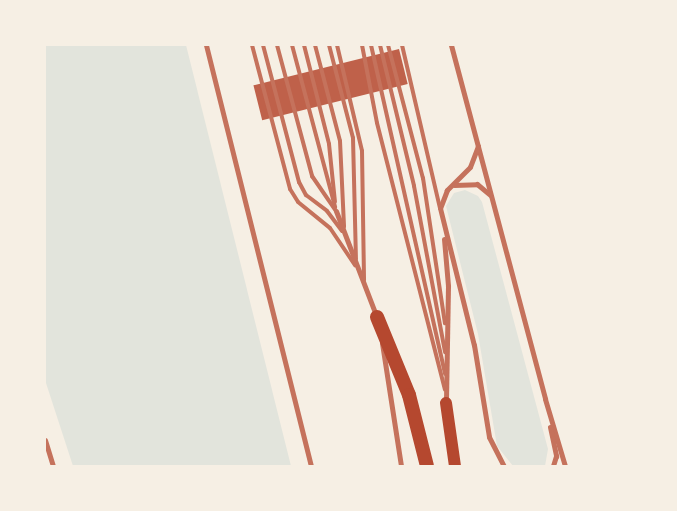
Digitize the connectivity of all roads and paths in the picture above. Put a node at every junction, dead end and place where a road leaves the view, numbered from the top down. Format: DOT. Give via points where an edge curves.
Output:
graph roads {
  1 [pos="206,45"];
  2 [pos="252,45"];
  3 [pos="262,45"];
  4 [pos="277,45"];
  5 [pos="292,45"];
  6 [pos="304,45"];
  7 [pos="315,45"];
  8 [pos="329,45"];
  9 [pos="337,45"];
  10 [pos="362,45"];
  11 [pos="371,45"];
  12 [pos="380,45"];
  13 [pos="388,45"];
  14 [pos="402,45"];
  15 [pos="451,45"];
  16 [pos="478,140"];
  17 [pos="454,185"];
  18 [pos="493,200"];
  19 [pos="440,208"];
  20 [pos="336,211"];
  21 [pos="444,227"];
  22 [pos="344,233"];
  23 [pos="356,266"];
  24 [pos="364,287"];
  25 [pos="377,317"];
  26 [pos="448,335"];
  27 [pos="446,356"];
  28 [pos="445,377"];
  29 [pos="444,389"];
  30 [pos="544,399"];
  31 [pos="446,404"];
  32 [pos="45,440"];
  33 [pos="53,466"];
  34 [pos="311,466"];
  35 [pos="401,466"];
  36 [pos="427,466"];
  37 [pos="455,466"];
  38 [pos="504,466"];
  39 [pos="553,466"];
  40 [pos="565,466"];
  1 -- 34 [label="street"];
  2 -- 23 [label="lane" via="290,189 298,202 330,228"];
  3 -- 22 [label="lane" via="298,182 306,195 327,211"];
  4 -- 20 [label="lane" via="312,176"];
  5 -- 20 [label="lane"];
  6 -- 20 [label="lane" via="331,153"];
  7 -- 22 [label="lane" via="340,141"];
  8 -- 23 [label="lane" via="353,138"];
  9 -- 24 [label="lane" via="362,151"];
  10 -- 29 [label="lane" via="377,123"];
  11 -- 28 [label="lane"];
  12 -- 27 [label="lane" via="414,186"];
  13 -- 26 [label="lane" via="423,178"];
  14 -- 19 [label="lane"];
  15 -- 16 [label="street"];
  16 -- 17 [label="street" via="475,159"];
  16 -- 18 [label="street"];
  17 -- 18 [label="street" via="463,182 477,184"];
  17 -- 19 [label="street" via="444,196"];
  18 -- 30 [label="street"];
  19 -- 21 [label="street"];
  20 -- 22 [label="street"];
  21 -- 26 [label="street"];
  21 -- 38 [label="street" via="474,345 489,436"];
  22 -- 23 [label="street"];
  23 -- 24 [label="street"];
  24 -- 25 [label="street"];
  25 -- 35 [label="street"];
  25 -- 36 [label="highway" via="414,410"];
  26 -- 27 [label="street"];
  27 -- 28 [label="street"];
  28 -- 29 [label="street"];
  29 -- 31 [label="street"];
  30 -- 39 [label="street" via="556,456"];
  30 -- 40 [label="street"];
  31 -- 37 [label="highway"];
  32 -- 33 [label="street"];
}
